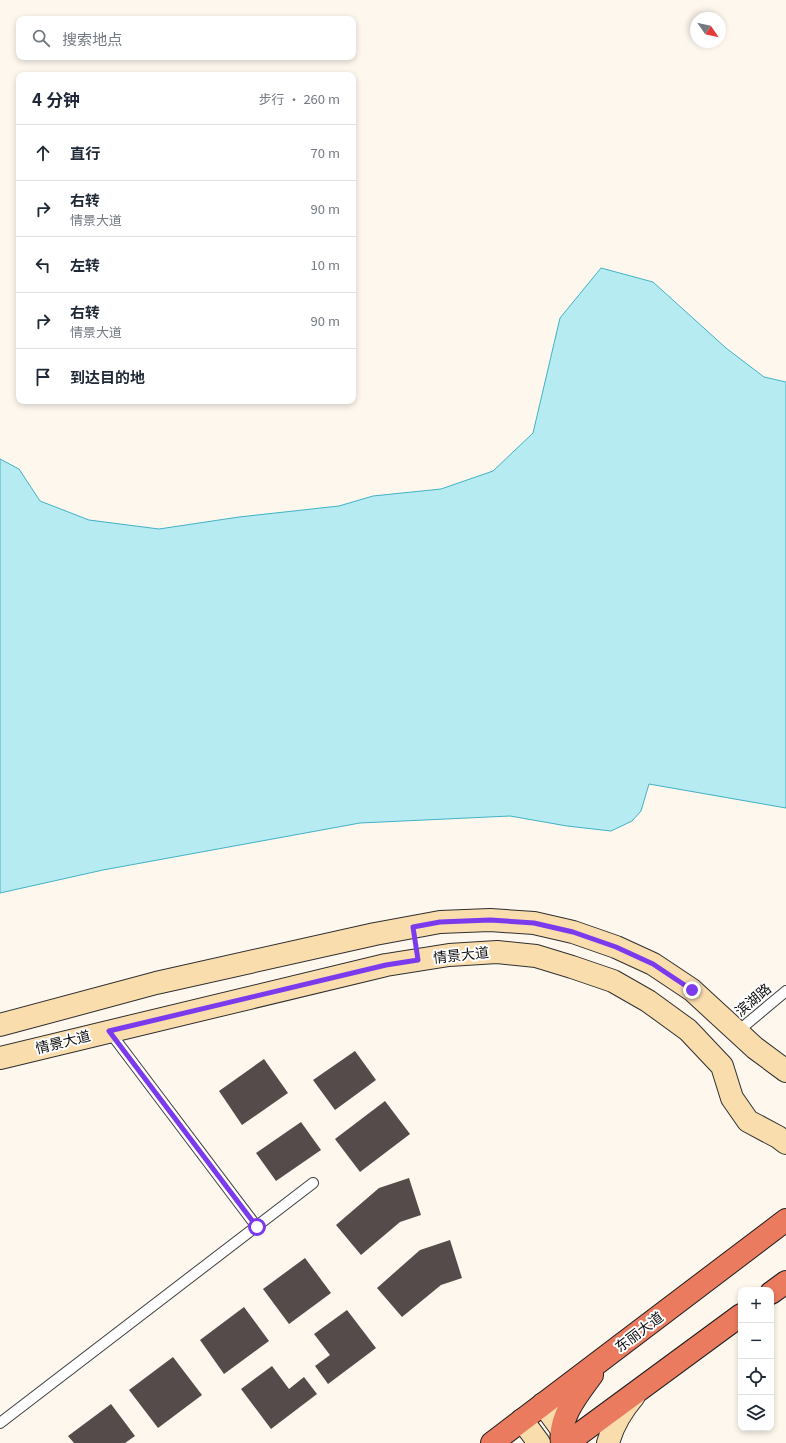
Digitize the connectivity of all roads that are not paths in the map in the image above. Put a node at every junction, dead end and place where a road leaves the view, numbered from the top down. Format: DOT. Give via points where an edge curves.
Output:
graph roads {
  1 [pos="413,927"];
  2 [pos="418,960"];
  3 [pos="786,991"];
  4 [pos="98,999"];
  5 [pos="0,1025"];
  6 [pos="109,1031"];
  7 [pos="737,1032"];
  8 [pos="0,1058"];
  9 [pos="786,1071"];
  10 [pos="786,1143"];
  11 [pos="313,1183"];
  12 [pos="786,1220"];
  13 [pos="257,1227"];
  14 [pos="786,1282"];
  15 [pos="774,1291"];
  16 [pos="738,1317"];
  17 [pos="610,1354"];
  18 [pos="639,1390"];
  19 [pos="542,1404"];
  20 [pos="522,1420"];
  21 [pos="0,1423"];
  22 [pos="566,1440"];
  23 [pos="492,1443"];
  24 [pos="539,1443"];
  25 [pos="608,1443"];
  1 -- 2 [label="street"];
  1 -- 4 [label="street" via="156,983"];
  1 -- 7 [label="street" via="440,922 490,920 534,923 573,932 616,947 653,964 692,990"];
  2 -- 6 [label="street, 情景大道" via="386,965"];
  2 -- 10 [label="street, 情景大道" via="497,952 536,956 613,981 648,1001 688,1030 722,1066 732,1098 748,1121"];
  3 -- 7 [label="lane, 滨湖路"];
  4 -- 5 [label="street"];
  4 -- 6 [label="street"];
  6 -- 8 [label="street, 情景大道"];
  6 -- 13 [label="lane"];
  7 -- 9 [label="street"];
  11 -- 13 [label="lane"];
  12 -- 17 [label="highway, 东丽大道"];
  13 -- 21 [label="lane"];
  14 -- 15 [label="highway"];
  16 -- 18 [label="highway"];
  17 -- 19 [label="highway, 东丽大道"];
  17 -- 22 [label="highway" via="567,1413"];
  18 -- 22 [label="highway"];
  18 -- 25 [label="street" via="617,1418"];
  19 -- 20 [label="highway, 东丽大道"];
  19 -- 22 [label="street"];
  20 -- 23 [label="highway, 东丽大道"];
  20 -- 24 [label="street"];
}
